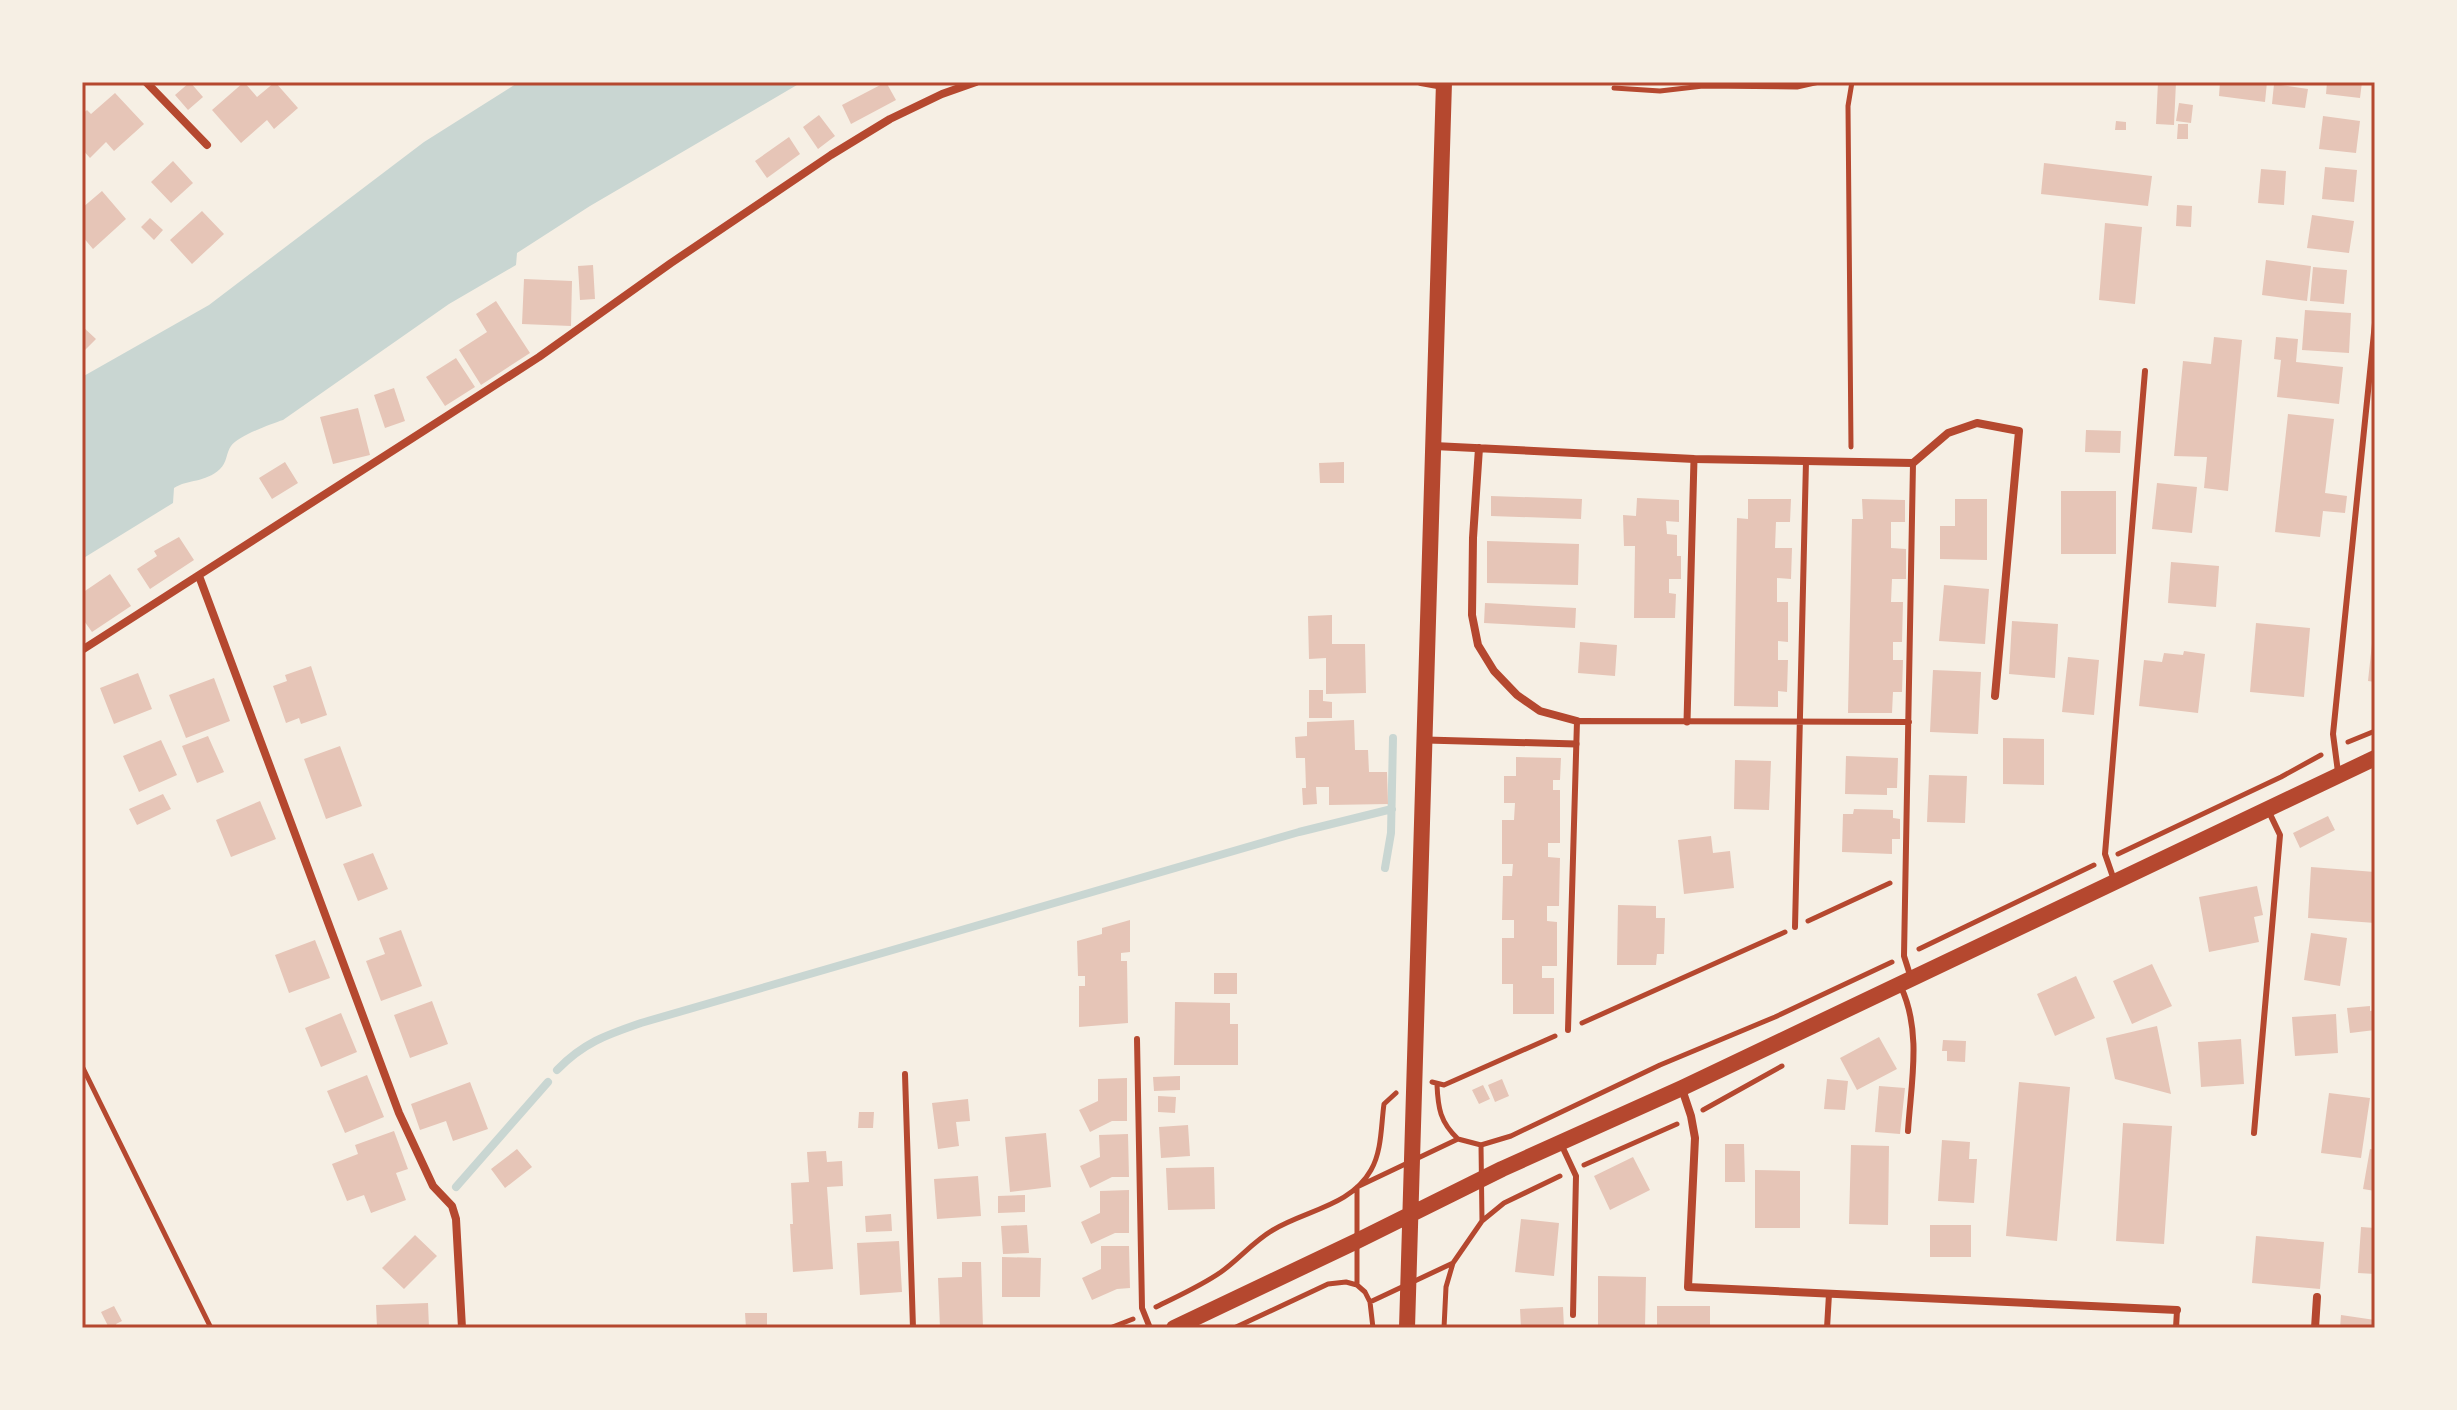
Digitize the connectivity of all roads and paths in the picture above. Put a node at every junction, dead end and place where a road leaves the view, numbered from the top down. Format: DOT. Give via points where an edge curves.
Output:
graph roads {
  1 [pos="146,82"];
  2 [pos="976,82"];
  3 [pos="1421,82"];
  4 [pos="1819,82"];
  5 [pos="1852,82"];
  6 [pos="1444,84"];
  7 [pos="1614,88"];
  8 [pos="207,145"];
  9 [pos="2375,323"];
  10 [pos="2145,371"];
  11 [pos="1434,446"];
  12 [pos="1479,448"];
  13 [pos="1694,459"];
  14 [pos="1851,460"];
  15 [pos="1806,461"];
  16 [pos="1913,463"];
  17 [pos="199,576"];
  18 [pos="82,650"];
  19 [pos="1995,696"];
  20 [pos="1577,721"];
  21 [pos="1687,722"];
  22 [pos="1798,722"];
  23 [pos="1909,722"];
  24 [pos="2375,731"];
  25 [pos="1426,740"];
  26 [pos="2351,741"];
  27 [pos="1576,744"];
  28 [pos="2375,758"];
  29 [pos="2338,775"];
  30 [pos="2268,809"];
  31 [pos="1905,876"];
  32 [pos="2115,881"];
  33 [pos="1795,927"];
  34 [pos="1905,981"];
  35 [pos="1568,1030"];
  36 [pos="1137,1039"];
  37 [pos="82,1066"];
  38 [pos="905,1074"];
  39 [pos="1416,1074"];
  40 [pos="1682,1088"];
  41 [pos="1908,1131"];
  42 [pos="2254,1133"];
  43 [pos="1458,1139"];
  44 [pos="1561,1142"];
  45 [pos="1445,1145"];
  46 [pos="1481,1157"];
  47 [pos="1383,1176"];
  48 [pos="1357,1187"];
  49 [pos="1358,1204"];
  50 [pos="1482,1204"];
  51 [pos="1411,1215"];
  52 [pos="1453,1263"];
  53 [pos="1436,1270"];
  54 [pos="1357,1274"];
  55 [pos="1357,1285"];
  56 [pos="1829,1294"];
  57 [pos="1379,1297"];
  58 [pos="2317,1297"];
  59 [pos="1370,1302"];
  60 [pos="2177,1310"];
  61 [pos="1144,1313"];
  62 [pos="1573,1315"];
  63 [pos="211,1328"];
  64 [pos="462,1328"];
  65 [pos="913,1328"];
  66 [pos="1110,1328"];
  67 [pos="1150,1328"];
  68 [pos="1174,1328"];
  69 [pos="1234,1328"];
  70 [pos="1373,1328"];
  71 [pos="1407,1328"];
  72 [pos="1444,1328"];
  73 [pos="1827,1328"];
  74 [pos="2176,1328"];
  75 [pos="2315,1328"];
  1 -- 8 [label="street"];
  2 -- 17 [label="street" via="890,119 831,155 539,357"];
  3 -- 6 [label="street"];
  4 -- 7 [label="path" via="1660,91"];
  5 -- 14 [label="path"];
  6 -- 11 [label="main road"];
  9 -- 29 [label="lane" via="2333,734"];
  10 -- 32 [label="lane" via="2105,854"];
  11 -- 12 [label="street"];
  11 -- 25 [label="main road"];
  12 -- 13 [label="street"];
  12 -- 20 [label="street" via="1472,615 1478,645 1517,695 1540,711"];
  13 -- 15 [label="street"];
  13 -- 21 [label="street"];
  14 -- 15 [label="street"];
  14 -- 16 [label="street"];
  15 -- 22 [label="lane"];
  16 -- 19 [label="street" via="1948,433 1977,423 2019,431"];
  16 -- 23 [label="lane"];
  17 -- 18 [label="street"];
  17 -- 64 [label="street" via="399,1113 433,1186 452,1206"];
  20 -- 21 [label="lane"];
  20 -- 27 [label="lane"];
  21 -- 22 [label="lane"];
  22 -- 23 [label="lane"];
  22 -- 33 [label="lane"];
  23 -- 31 [label="lane"];
  24 -- 26 [label="path"];
  25 -- 27 [label="street"];
  25 -- 39 [label="main road"];
  27 -- 35 [label="lane"];
  28 -- 29 [label="main road"];
  29 -- 30 [label="main road"];
  30 -- 32 [label="main road"];
  30 -- 42 [label="lane" via="2280,835"];
  31 -- 33 [label="path"];
  31 -- 34 [label="lane"];
  32 -- 34 [label="main road"];
  33 -- 35 [label="path"];
  34 -- 40 [label="main road"];
  34 -- 41 [label="lane" via="1914,1043"];
  35 -- 43 [label="path" via="1441,1085 1440,1115"];
  36 -- 61 [label="lane"];
  37 -- 63 [label="path"];
  38 -- 65 [label="lane"];
  39 -- 48 [label="path" via="1384,1104 1374,1162"];
  39 -- 51 [label="main road"];
  40 -- 44 [label="main road"];
  40 -- 56 [label="street" via="1695,1138 1688,1287"];
  43 -- 45 [label="path"];
  43 -- 46 [label="path" via="1481,1145"];
  44 -- 51 [label="main road"];
  44 -- 62 [label="lane" via="1576,1176"];
  47 -- 48 [label="path"];
  48 -- 49 [label="path"];
  48 -- 61 [label="path" via="1276,1228 1210,1280"];
  50 -- 52 [label="path" via="1482,1221"];
  51 -- 68 [label="main road"];
  51 -- 71 [label="main road"];
  52 -- 53 [label="path"];
  52 -- 72 [label="path"];
  54 -- 55 [label="path"];
  55 -- 59 [label="path"];
  55 -- 69 [label="path" via="1328,1284"];
  56 -- 60 [label="street"];
  56 -- 73 [label="lane"];
  57 -- 59 [label="path"];
  58 -- 75 [label="street"];
  59 -- 70 [label="path"];
  60 -- 74 [label="lane"];
  61 -- 66 [label="path"];
  61 -- 67 [label="lane"];
}
